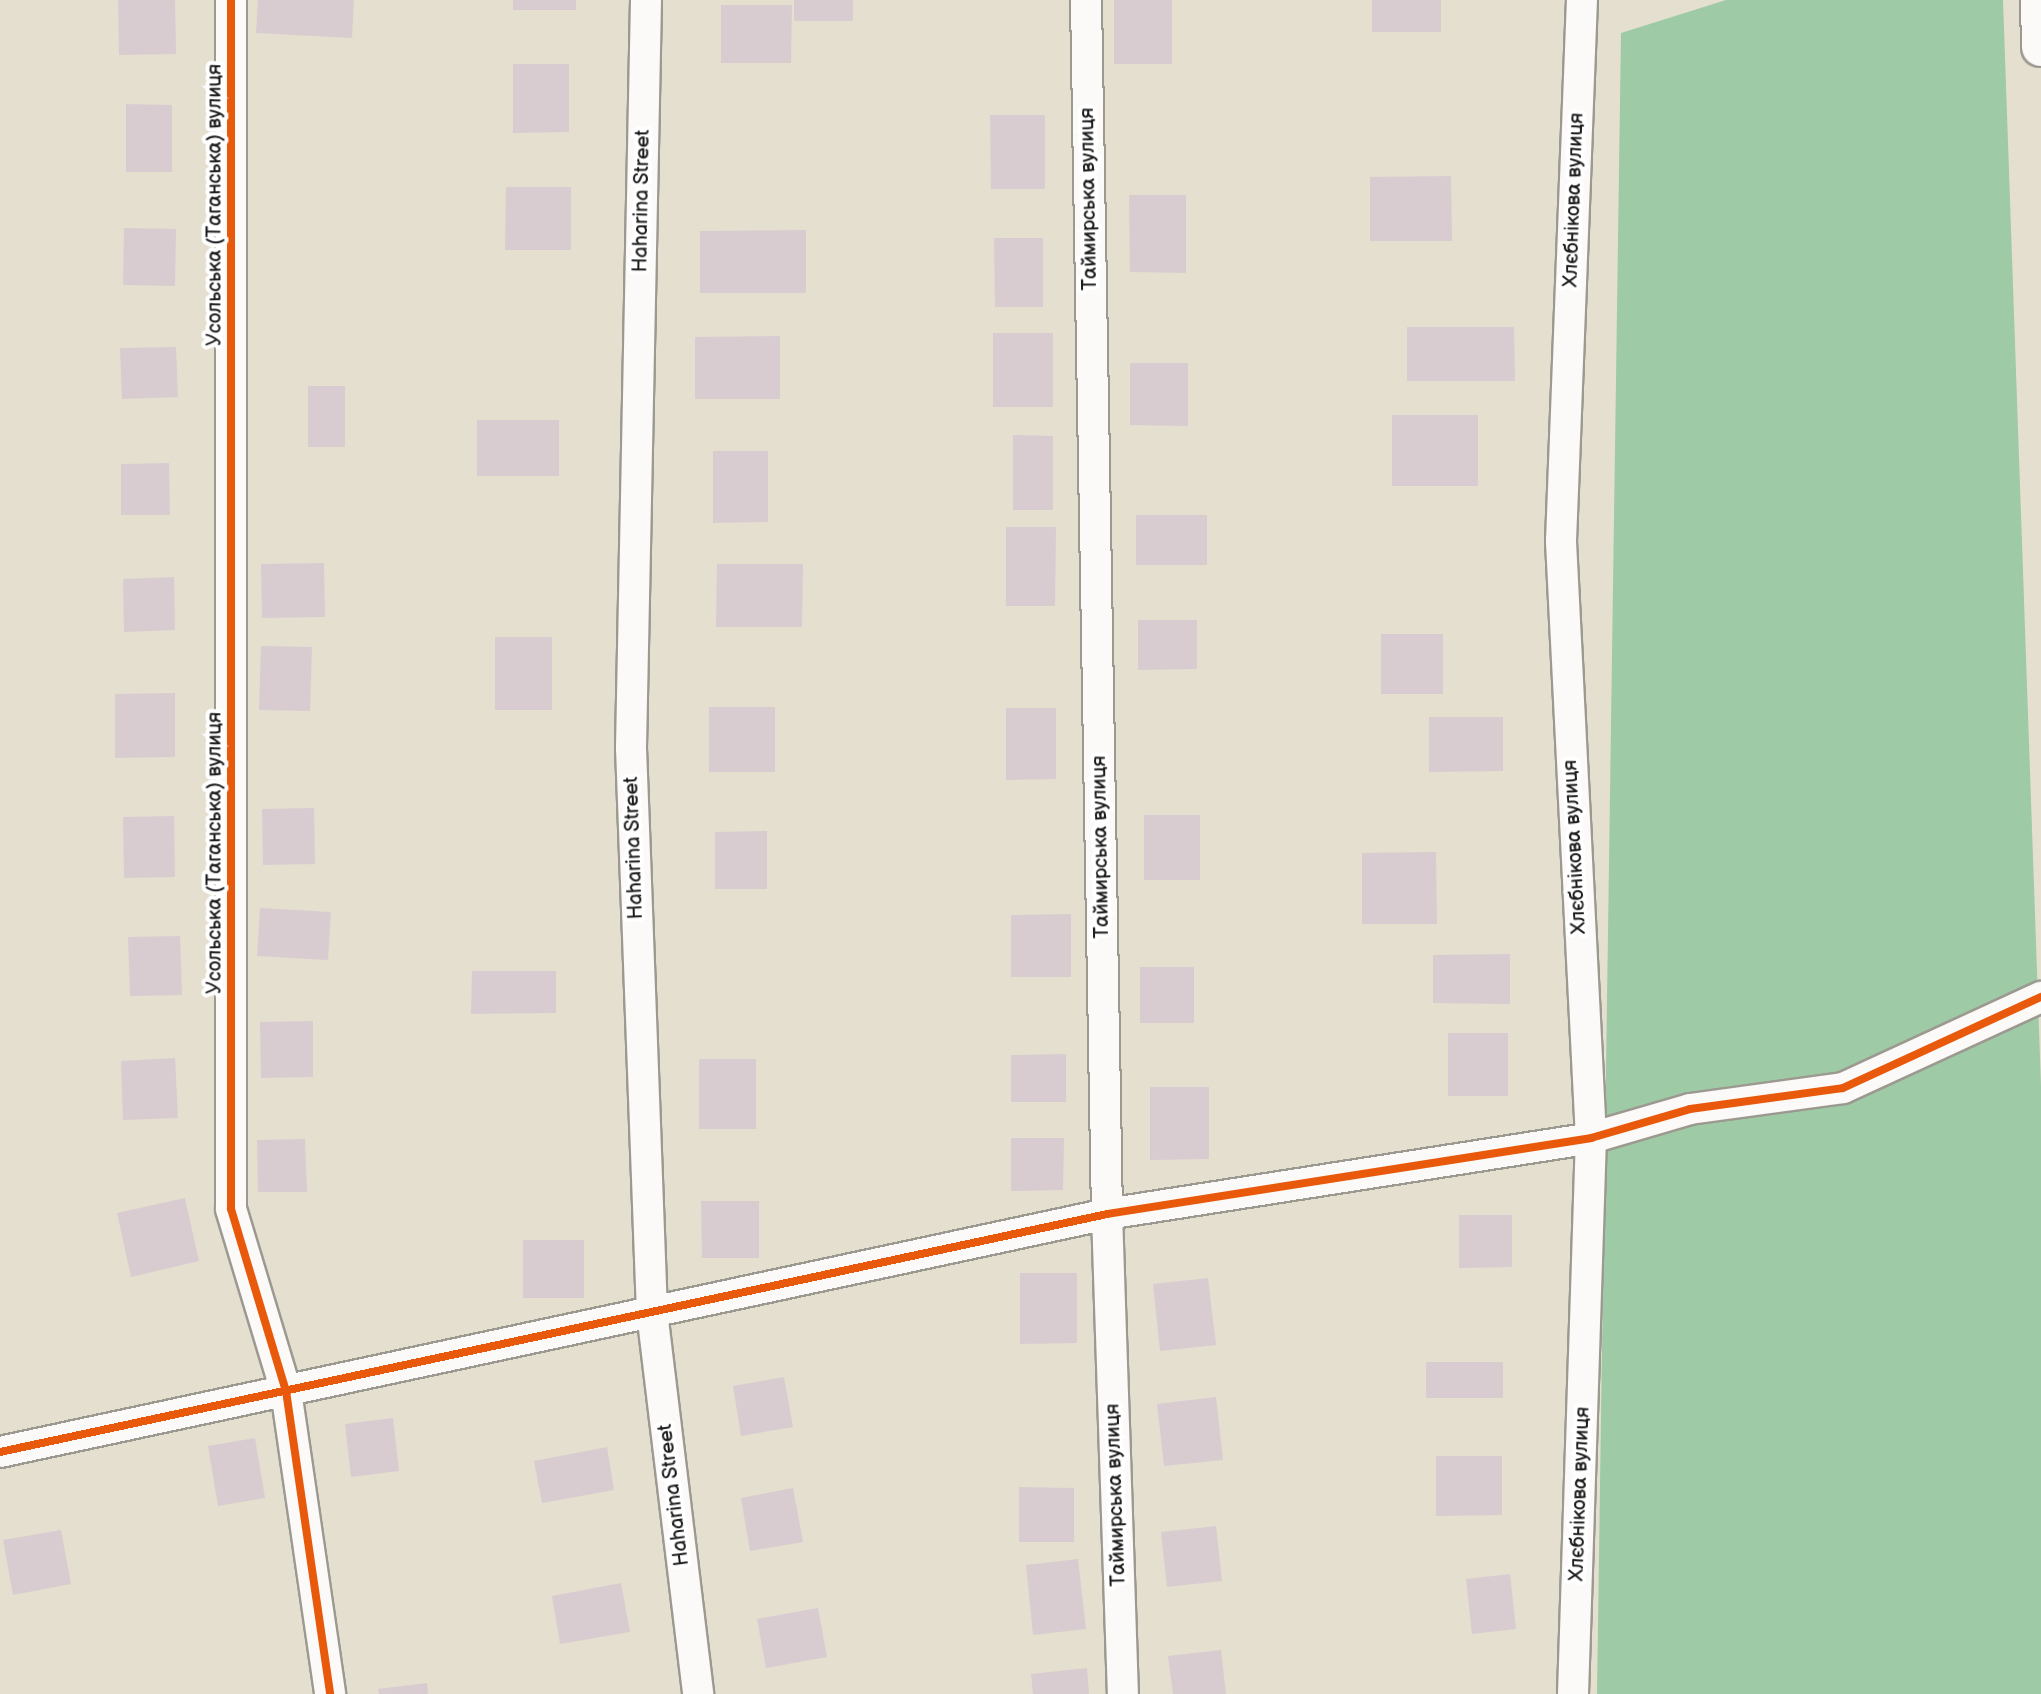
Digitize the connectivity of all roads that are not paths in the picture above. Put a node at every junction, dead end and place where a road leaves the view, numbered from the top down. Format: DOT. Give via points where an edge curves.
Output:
graph roads {
  1 [pos="231,0"];
  2 [pos="646,0"];
  3 [pos="1086,0"];
  4 [pos="1582,0"];
  5 [pos="2040,0"];
  6 [pos="2041,47"];
  7 [pos="2041,997"];
  8 [pos="1591,1138"];
  9 [pos="1107,1214"];
  10 [pos="652,1312"];
  11 [pos="286,1391"];
  12 [pos="0,1452"];
  13 [pos="330,1694"];
  14 [pos="698,1694"];
  15 [pos="1123,1694"];
  16 [pos="1573,1694"];
  1 -- 11 [label="street, Усольська (Таганська) вулиця" via="231,1209"];
  2 -- 10 [label="street, Haharina Street" via="631,748"];
  3 -- 9 [label="street, Таймирська вулиця"];
  4 -- 8 [label="street, Хлєбнікова вулиця" via="1561,541"];
  5 -- 6 [label="street"];
  7 -- 8 [label="street" via="1843,1088 1690,1109"];
  8 -- 9 [label="street"];
  8 -- 16 [label="street, Хлєбнікова вулиця"];
  9 -- 10 [label="street"];
  9 -- 15 [label="street, Таймирська вулиця"];
  10 -- 11 [label="street"];
  10 -- 14 [label="street, Haharina Street"];
  11 -- 12 [label="street"];
  11 -- 13 [label="street, Усольська (Таганська) вулиця"];
}
